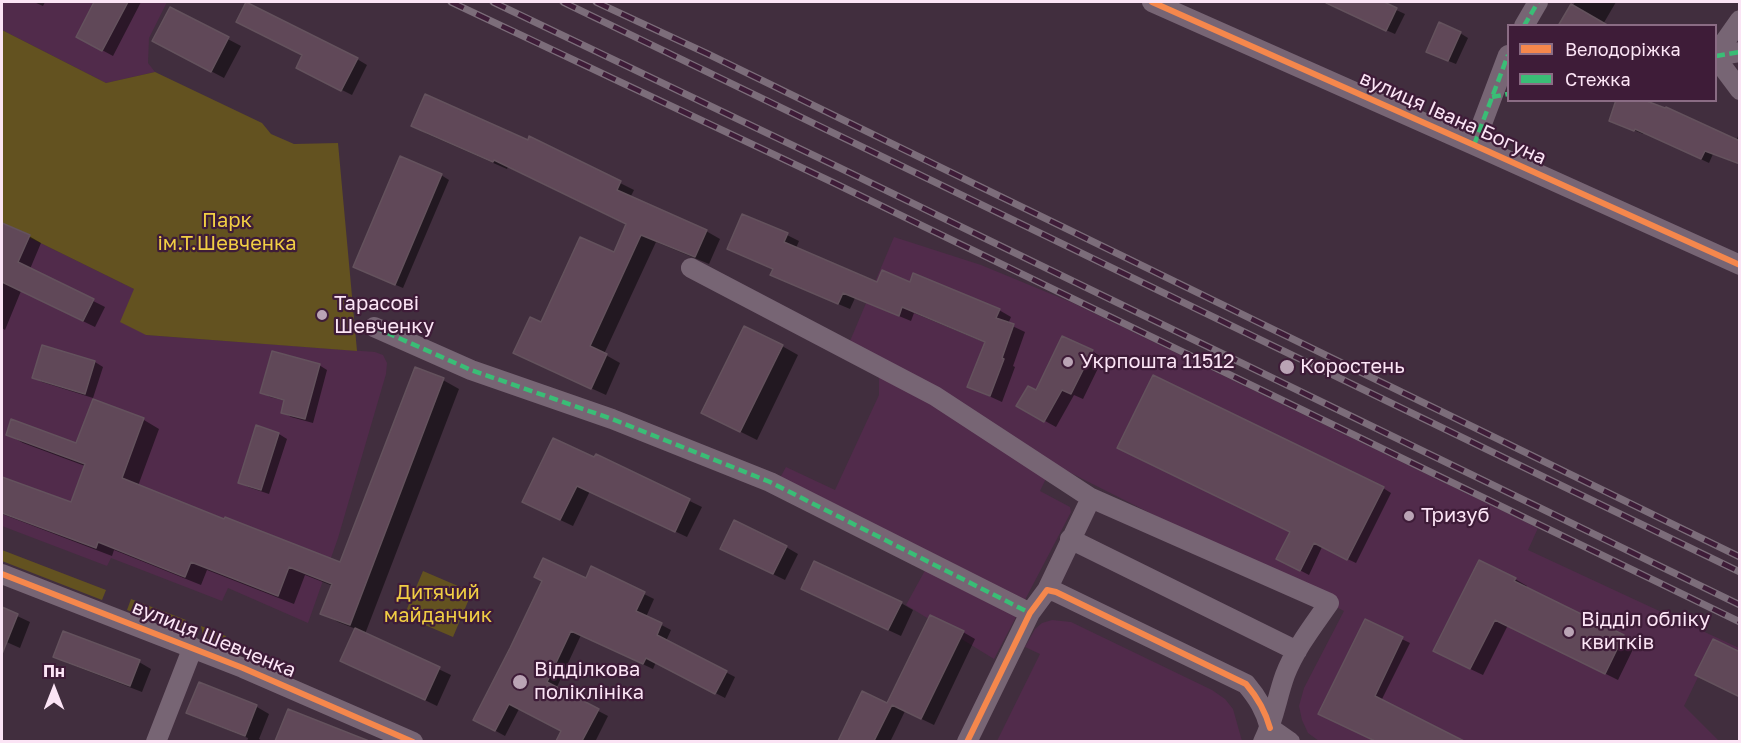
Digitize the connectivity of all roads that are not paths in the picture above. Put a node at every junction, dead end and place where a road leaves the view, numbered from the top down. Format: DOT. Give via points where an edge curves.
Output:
graph roads {
  1 [pos="1152,2"];
  2 [pos="1538,2"];
  3 [pos="1740,20"];
  4 [pos="1525,24"];
  5 [pos="1740,52"];
  6 [pos="1717,54"];
  7 [pos="1717,56"];
  8 [pos="1717,57"];
  9 [pos="1507,64"];
  10 [pos="1740,90"];
  11 [pos="1500,95"];
  12 [pos="1474,145"];
  13 [pos="1740,265"];
  14 [pos="691,268"];
  15 [pos="374,327"];
  16 [pos="1091,498"];
  17 [pos="1070,539"];
  18 [pos="2,574"];
  19 [pos="1038,602"];
  20 [pos="193,647"];
  21 [pos="1297,651"];
  22 [pos="1267,735"];
  23 [pos="156,741"];
  24 [pos="413,741"];
  25 [pos="967,741"];
  26 [pos="1290,741"];
  1 -- 12 [label="street, вулиця Івана Богуна"];
  2 -- 4 [label="street"];
  3 -- 6 [label="street"];
  5 -- 7 [label="street"];
  8 -- 10 [label="street"];
  9 -- 11 [label="street"];
  11 -- 12 [label="street"];
  12 -- 13 [label="street, вулиця Івана Богуна"];
  14 -- 16 [label="street" via="935,396"];
  15 -- 19 [label="street" via="471,370 612,419 770,482"];
  16 -- 17 [label="street"];
  16 -- 21 [label="street" via="1329,603"];
  17 -- 19 [label="street"];
  17 -- 21 [label="street"];
  18 -- 20 [label="street, вулиця Шевченка"];
  19 -- 22 [label="street" via="1056,592 1246,684 1266,713"];
  19 -- 25 [label="street"];
  20 -- 23 [label="street"];
  20 -- 24 [label="street, вулиця Шевченка"];
  21 -- 22 [label="street" via="1285,674"];
  22 -- 26 [label="street"];
}
